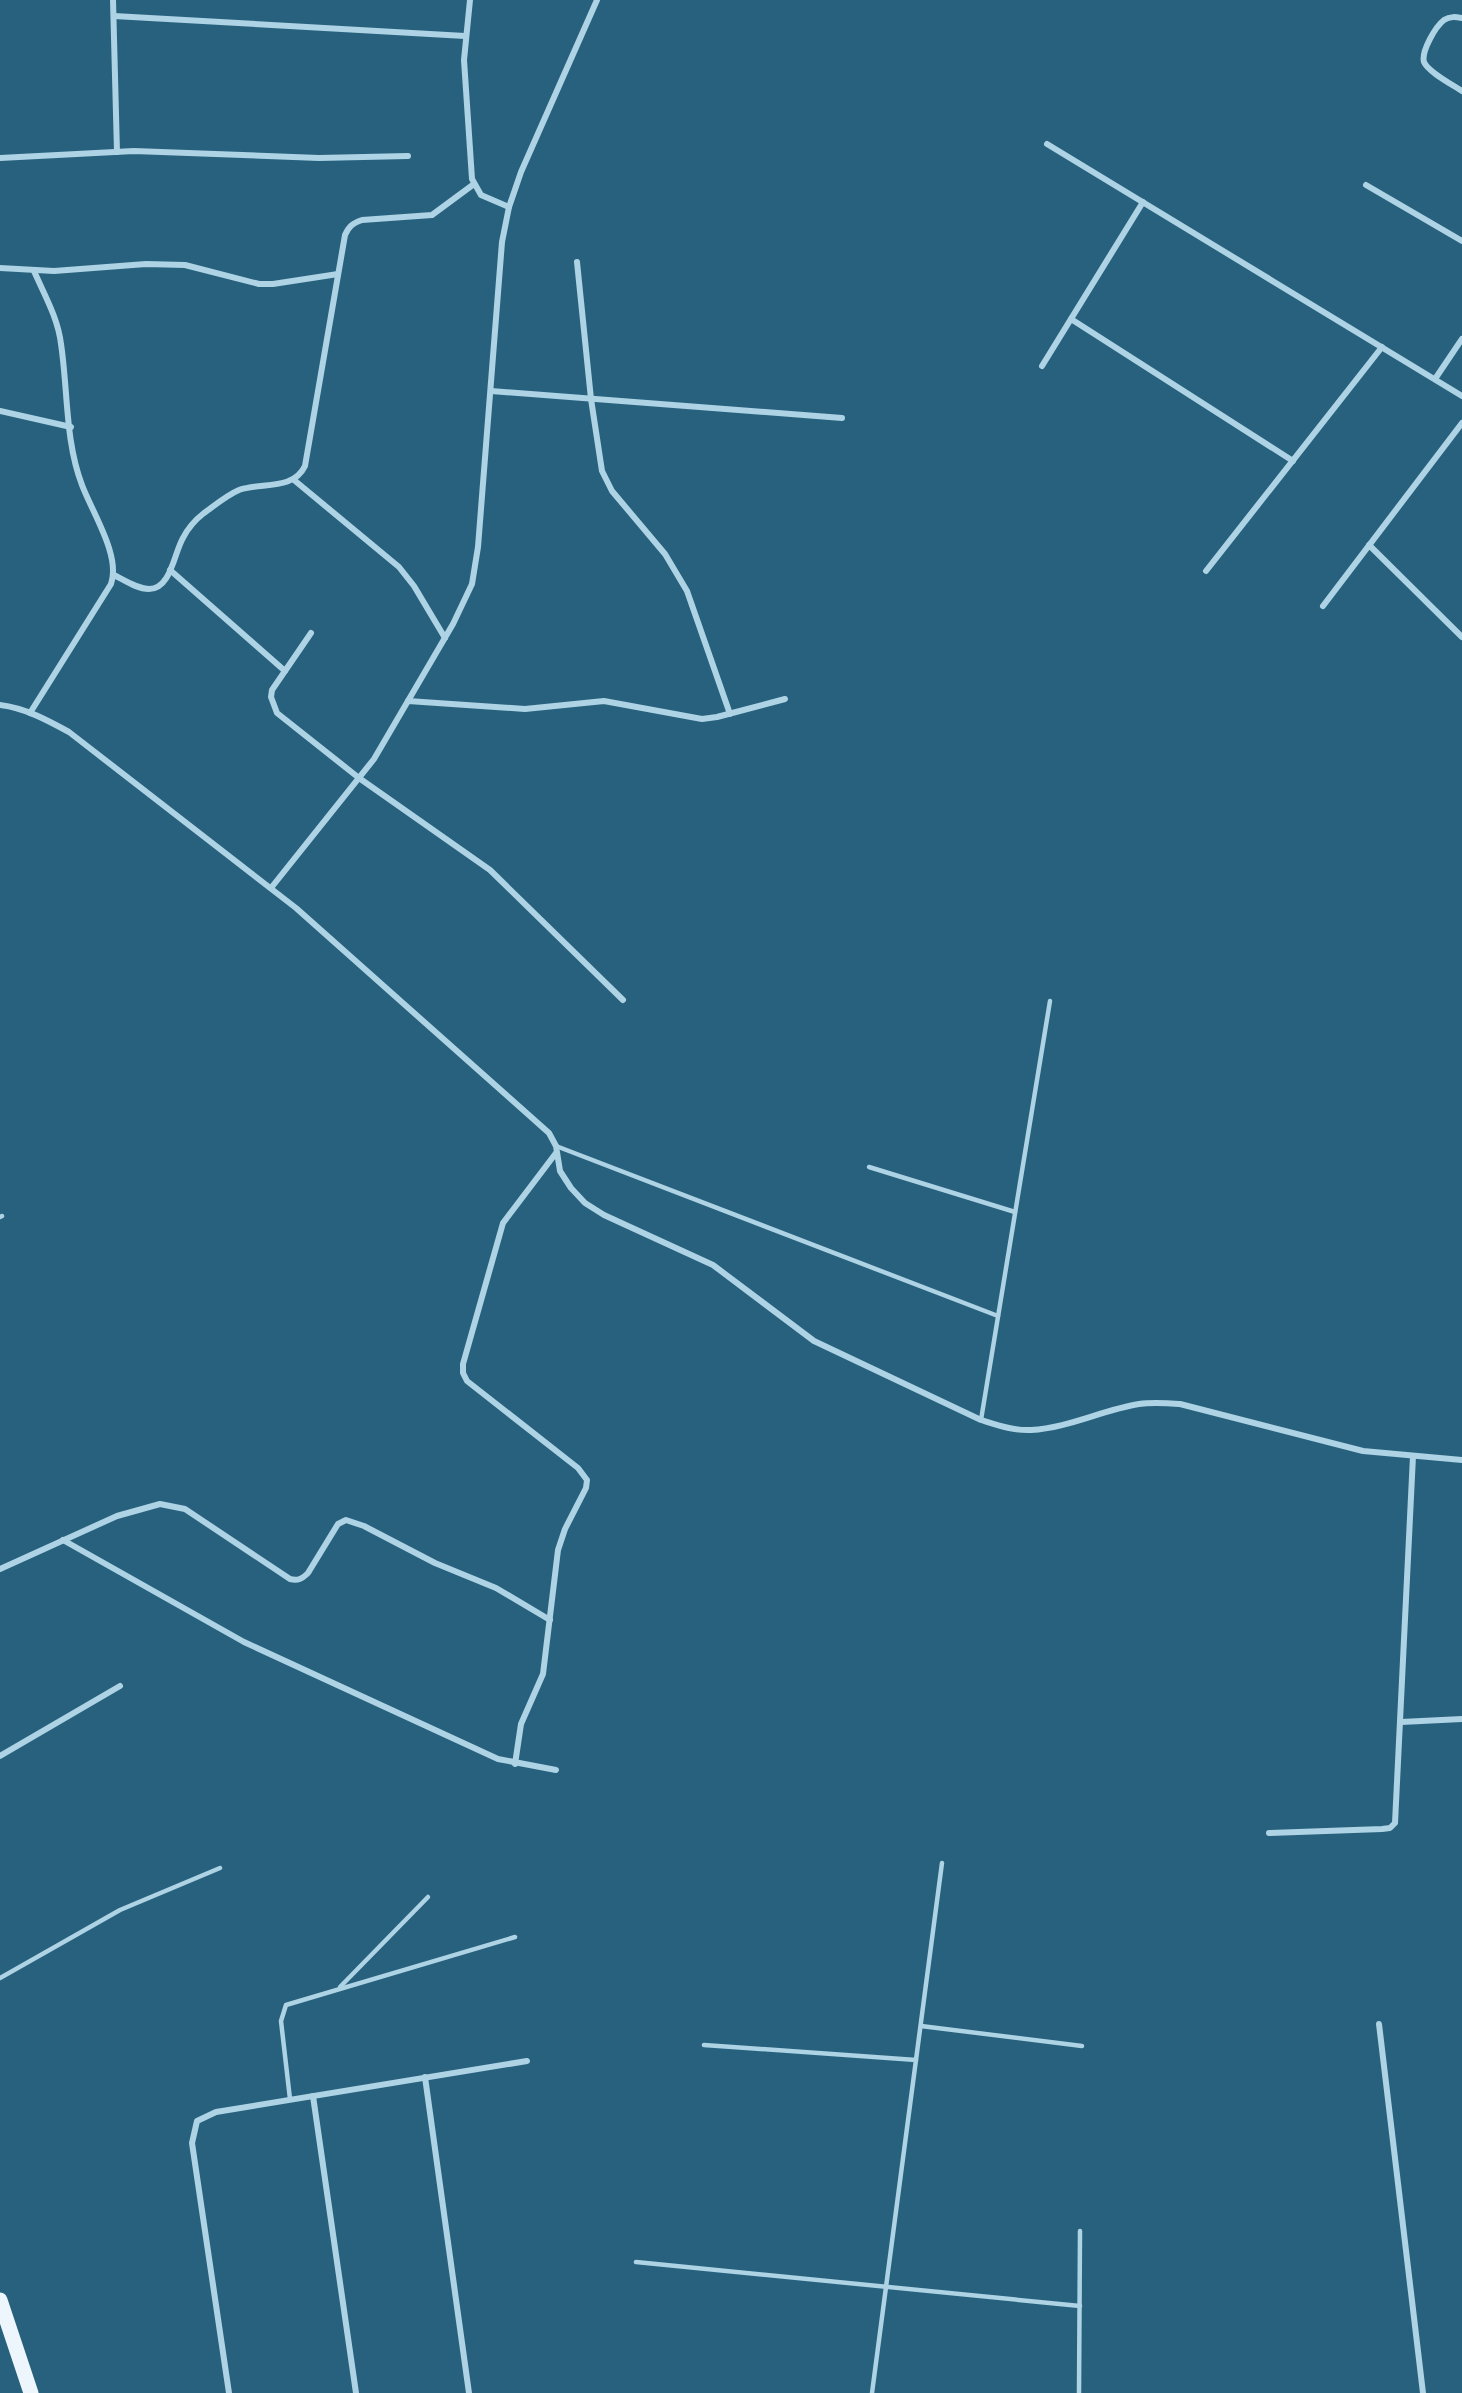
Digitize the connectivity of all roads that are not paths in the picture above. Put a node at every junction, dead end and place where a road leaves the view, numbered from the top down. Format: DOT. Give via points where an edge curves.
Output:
graph roads {
  1 [pos="113,0"];
  2 [pos="470,0"];
  3 [pos="597,0"];
  4 [pos="114,16"];
  5 [pos="1462,18"];
  6 [pos="465,36"];
  7 [pos="1462,91"];
  8 [pos="1047,144"];
  9 [pos="117,152"];
  10 [pos="408,156"];
  11 [pos="0,158"];
  12 [pos="474,184"];
  13 [pos="1366,185"];
  14 [pos="1143,202"];
  15 [pos="508,207"];
  16 [pos="1462,241"];
  17 [pos="577,262"];
  18 [pos="0,268"];
  19 [pos="34,270"];
  20 [pos="338,274"];
  21 [pos="1071,319"];
  22 [pos="1462,339"];
  23 [pos="1383,347"];
  24 [pos="1041,366"];
  25 [pos="1435,379"];
  26 [pos="491,391"];
  27 [pos="1462,396"];
  28 [pos="591,399"];
  29 [pos="0,411"];
  30 [pos="842,418"];
  31 [pos="1462,423"];
  32 [pos="71,427"];
  33 [pos="1293,461"];
  34 [pos="294,480"];
  35 [pos="1369,544"];
  36 [pos="170,570"];
  37 [pos="1206,571"];
  38 [pos="114,575"];
  39 [pos="1323,606"];
  40 [pos="311,633"];
  41 [pos="1462,637"];
  42 [pos="445,638"];
  43 [pos="285,671"];
  44 [pos="785,699"];
  45 [pos="408,701"];
  46 [pos="0,705"];
  47 [pos="30,713"];
  48 [pos="730,714"];
  49 [pos="359,778"];
  50 [pos="271,888"];
  51 [pos="623,1000"];
  52 [pos="1050,1001"];
  53 [pos="556,1149"];
  54 [pos="869,1167"];
  55 [pos="1015,1212"];
  56 [pos="998,1316"];
  57 [pos="981,1420"];
  58 [pos="1413,1456"];
  59 [pos="1462,1461"];
  60 [pos="63,1540"];
  61 [pos="0,1569"];
  62 [pos="550,1620"];
  63 [pos="120,1686"];
  64 [pos="1462,1719"];
  65 [pos="1401,1722"];
  66 [pos="0,1756"];
  67 [pos="515,1764"];
  68 [pos="556,1770"];
  69 [pos="1269,1833"];
  70 [pos="942,1863"];
  71 [pos="220,1868"];
  72 [pos="428,1897"];
  73 [pos="515,1937"];
  74 [pos="0,1978"];
  75 [pos="339,1988"];
  76 [pos="1379,2024"];
  77 [pos="921,2026"];
  78 [pos="704,2045"];
  79 [pos="1082,2046"];
  80 [pos="916,2060"];
  81 [pos="527,2061"];
  82 [pos="424,2078"];
  83 [pos="313,2096"];
  84 [pos="290,2099"];
  85 [pos="1080,2231"];
  86 [pos="636,2262"];
  87 [pos="886,2287"];
  88 [pos="0,2300"];
  89 [pos="1080,2306"];
  90 [pos="31,2393"];
  91 [pos="229,2393"];
  92 [pos="356,2393"];
  93 [pos="469,2393"];
  94 [pos="872,2393"];
  95 [pos="1079,2393"];
  96 [pos="1423,2393"];
  1 -- 4 [label="street"];
  2 -- 6 [label="street"];
  3 -- 15 [label="street"];
  4 -- 6 [label="street"];
  4 -- 9 [label="street"];
  5 -- 7 [label="street" via="1444,20 1424,52 1424,61 1428,68"];
  6 -- 12 [label="street"];
  8 -- 14 [label="street"];
  9 -- 10 [label="street" via="319,158"];
  9 -- 11 [label="street"];
  12 -- 15 [label="street" via="481,195"];
  12 -- 20 [label="street" via="432,215 354,222 345,235"];
  13 -- 16 [label="street"];
  14 -- 21 [label="street"];
  14 -- 23 [label="street"];
  15 -- 26 [label="street"];
  17 -- 28 [label="street"];
  18 -- 19 [label="street"];
  19 -- 20 [label="street" via="176,264 259,284"];
  19 -- 32 [label="street" via="61,342"];
  20 -- 34 [label="street" via="305,466"];
  21 -- 24 [label="street"];
  21 -- 33 [label="street"];
  22 -- 25 [label="street"];
  23 -- 25 [label="street"];
  23 -- 33 [label="street"];
  25 -- 27 [label="street"];
  26 -- 28 [label="street"];
  26 -- 42 [label="street" via="472,584"];
  28 -- 30 [label="street"];
  28 -- 48 [label="street" via="599,458 607,482 665,554 682,582"];
  29 -- 32 [label="street"];
  31 -- 35 [label="street"];
  32 -- 38 [label="street" via="77,471 112,556"];
  33 -- 37 [label="street"];
  34 -- 36 [label="street" via="235,492 201,515 182,540"];
  34 -- 42 [label="street" via="399,567"];
  35 -- 39 [label="street"];
  35 -- 41 [label="street"];
  36 -- 38 [label="street" via="164,582 150,589"];
  36 -- 43 [label="street"];
  38 -- 47 [label="street"];
  40 -- 43 [label="street"];
  42 -- 45 [label="street"];
  43 -- 49 [label="street" via="272,690 277,713"];
  44 -- 48 [label="street"];
  45 -- 48 [label="street" via="525,709 604,701 702,718"];
  45 -- 49 [label="street"];
  46 -- 47 [label="street"];
  47 -- 50 [label="street" via="69,732"];
  49 -- 50 [label="street"];
  49 -- 51 [label="street" via="490,870"];
  50 -- 53 [label="street" via="549,1133"];
  52 -- 55 [label="lane"];
  53 -- 56 [label="lane"];
  53 -- 57 [label="street" via="560,1171 585,1203 714,1265 814,1341"];
  53 -- 62 [label="street" via="503,1223 463,1364 467,1381 578,1468 587,1480 558,1550"];
  54 -- 55 [label="lane"];
  55 -- 56 [label="lane"];
  56 -- 57 [label="lane"];
  57 -- 58 [label="street" via="1029,1430 1137,1404 1169,1403 1363,1450"];
  58 -- 59 [label="street"];
  58 -- 65 [label="street"];
  60 -- 61 [label="street"];
  60 -- 62 [label="street" via="132,1510 172,1505 185,1509 296,1580 304,1578 338,1524 346,1520 496,1588"];
  60 -- 67 [label="street" via="244,1642"];
  62 -- 67 [label="street" via="543,1674 521,1724"];
  63 -- 66 [label="street"];
  64 -- 65 [label="street"];
  65 -- 69 [label="street" via="1397,1816 1390,1828"];
  67 -- 68 [label="street"];
  70 -- 77 [label="lane"];
  71 -- 74 [label="lane" via="120,1910"];
  72 -- 75 [label="lane"];
  73 -- 75 [label="lane"];
  75 -- 84 [label="lane" via="294,2001 282,2012"];
  76 -- 96 [label="street"];
  77 -- 79 [label="lane"];
  77 -- 80 [label="lane"];
  78 -- 80 [label="lane"];
  80 -- 87 [label="lane"];
  81 -- 82 [label="street"];
  82 -- 83 [label="street"];
  82 -- 93 [label="street"];
  83 -- 84 [label="street"];
  83 -- 92 [label="street"];
  84 -- 91 [label="street" via="216,2112 197,2121 194,2128 192,2143"];
  85 -- 89 [label="lane"];
  86 -- 87 [label="lane"];
  87 -- 89 [label="lane"];
  87 -- 94 [label="lane"];
  88 -- 90 [label="main road"];
  89 -- 95 [label="lane"];
}
